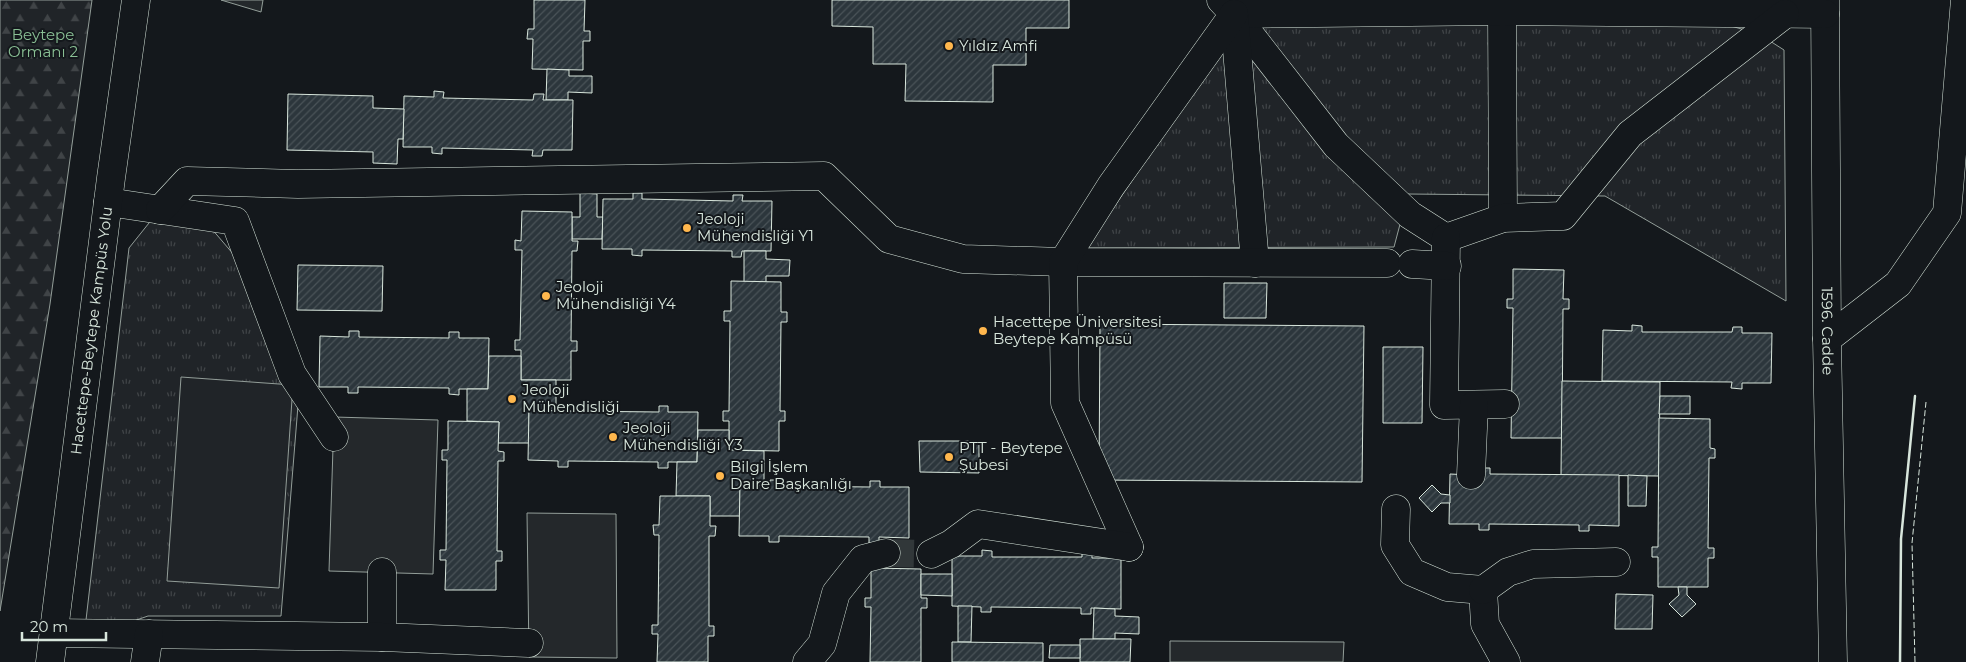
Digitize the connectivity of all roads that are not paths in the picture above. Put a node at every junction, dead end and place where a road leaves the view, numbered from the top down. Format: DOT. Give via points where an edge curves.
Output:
graph roads {
  1 [pos="136,0"];
  2 [pos="1965,0"];
  3 [pos="1227,7"];
  4 [pos="1825,7"];
  5 [pos="1502,11"];
  6 [pos="1784,14"];
  7 [pos="108,202"];
  8 [pos="160,210"];
  9 [pos="1503,218"];
  10 [pos="1446,238"];
  11 [pos="1063,262"];
  12 [pos="1255,263"];
  13 [pos="1447,266"];
  14 [pos="1827,340"];
  15 [pos="1505,404"];
  16 [pos="1474,405"];
  17 [pos="334,437"];
  18 [pos="1470,475"];
  19 [pos="1396,509"];
  20 [pos="886,553"];
  21 [pos="931,554"];
  22 [pos="1616,562"];
  23 [pos="382,572"];
  24 [pos="1483,590"];
  25 [pos="54,633"];
  26 [pos="149,634"];
  27 [pos="382,637"];
  28 [pos="529,643"];
  29 [pos="50,662"];
  30 [pos="145,662"];
  31 [pos="807,662"];
  32 [pos="1506,662"];
  33 [pos="1833,662"];
  1 -- 7 [label="street, Hacettepe-Beytepe Kampüs Yolu"];
  2 -- 14 [label="street" via="1947,213 1898,284"];
  3 -- 5 [label="street"];
  3 -- 10 [label="street" via="1336,145 1410,215"];
  3 -- 11 [label="street"];
  3 -- 12 [label="street"];
  4 -- 6 [label="street"];
  4 -- 14 [label="street, 1596. Cadde"];
  5 -- 6 [label="street"];
  5 -- 9 [label="street"];
  6 -- 9 [label="street" via="1630,134 1564,216"];
  7 -- 8 [label="street"];
  7 -- 25 [label="street, Hacettepe-Beytepe Kampüs Yolu"];
  8 -- 11 [label="street" via="187,181 298,184 824,176 889,239 963,259"];
  8 -- 17 [label="street" via="235,221 292,374"];
  9 -- 10 [label="street"];
  10 -- 13 [label="street"];
  11 -- 12 [label="street"];
  11 -- 21 [label="street" via="1065,403 1129,548 978,524"];
  12 -- 13 [label="street"];
  13 -- 16 [label="street" via="1444,405"];
  14 -- 33 [label="street, 1596. Cadde"];
  15 -- 16 [label="street"];
  16 -- 18 [label="street"];
  19 -- 24 [label="street" via="1395,545 1412,572 1447,587"];
  20 -- 31 [label="street" via="863,559 836,593 822,644"];
  22 -- 24 [label="street" via="1533,564 1508,572"];
  23 -- 27 [label="street"];
  24 -- 32 [label="street" via="1486,624"];
  25 -- 26 [label="street"];
  25 -- 29 [label="street, Hacettepe-Beytepe Kampüs Yolu"];
  26 -- 27 [label="street"];
  26 -- 30 [label="street"];
  27 -- 28 [label="street"];
}
